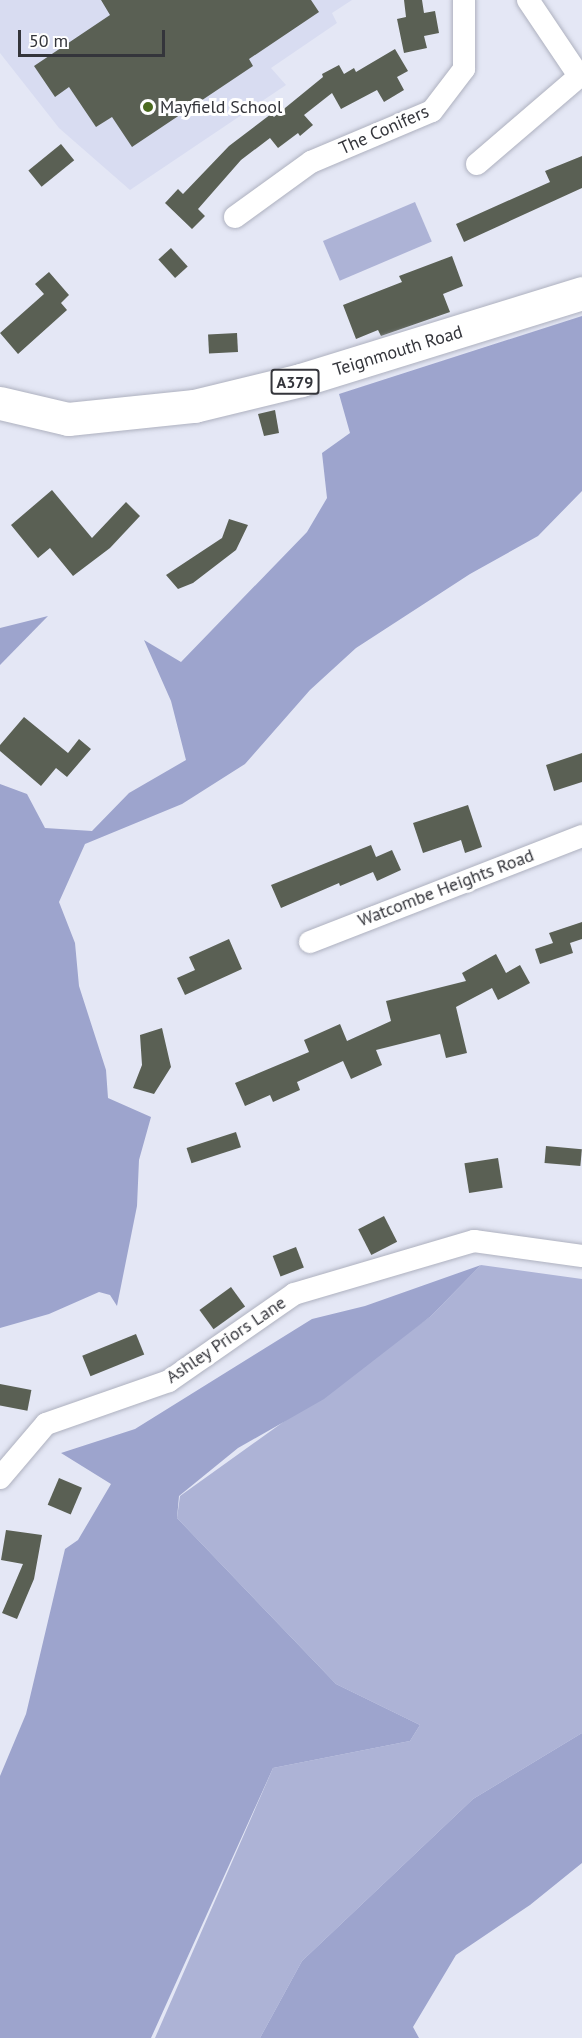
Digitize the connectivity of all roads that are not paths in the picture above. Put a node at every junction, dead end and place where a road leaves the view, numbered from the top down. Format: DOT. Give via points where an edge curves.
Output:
graph roads {
  1 [pos="464,0"];
  2 [pos="528,0"];
  3 [pos="581,75"];
  4 [pos="477,164"];
  5 [pos="235,217"];
  6 [pos="582,293"];
  7 [pos="0,403"];
  8 [pos="582,836"];
  9 [pos="310,942"];
  10 [pos="582,1256"];
  11 [pos="0,1478"];
  1 -- 5 [label="street, The Conifers" via="464,69 432,111 311,162"];
  2 -- 3 [label="street"];
  3 -- 4 [label="street"];
  6 -- 7 [label="main road, Teignmouth Road / A379" via="301,380 194,406 68,419"];
  8 -- 9 [label="street, Watcombe Heights Road"];
  10 -- 11 [label="street, Ashley Priors Lane" via="474,1241 294,1294 169,1381 46,1425"];
}
